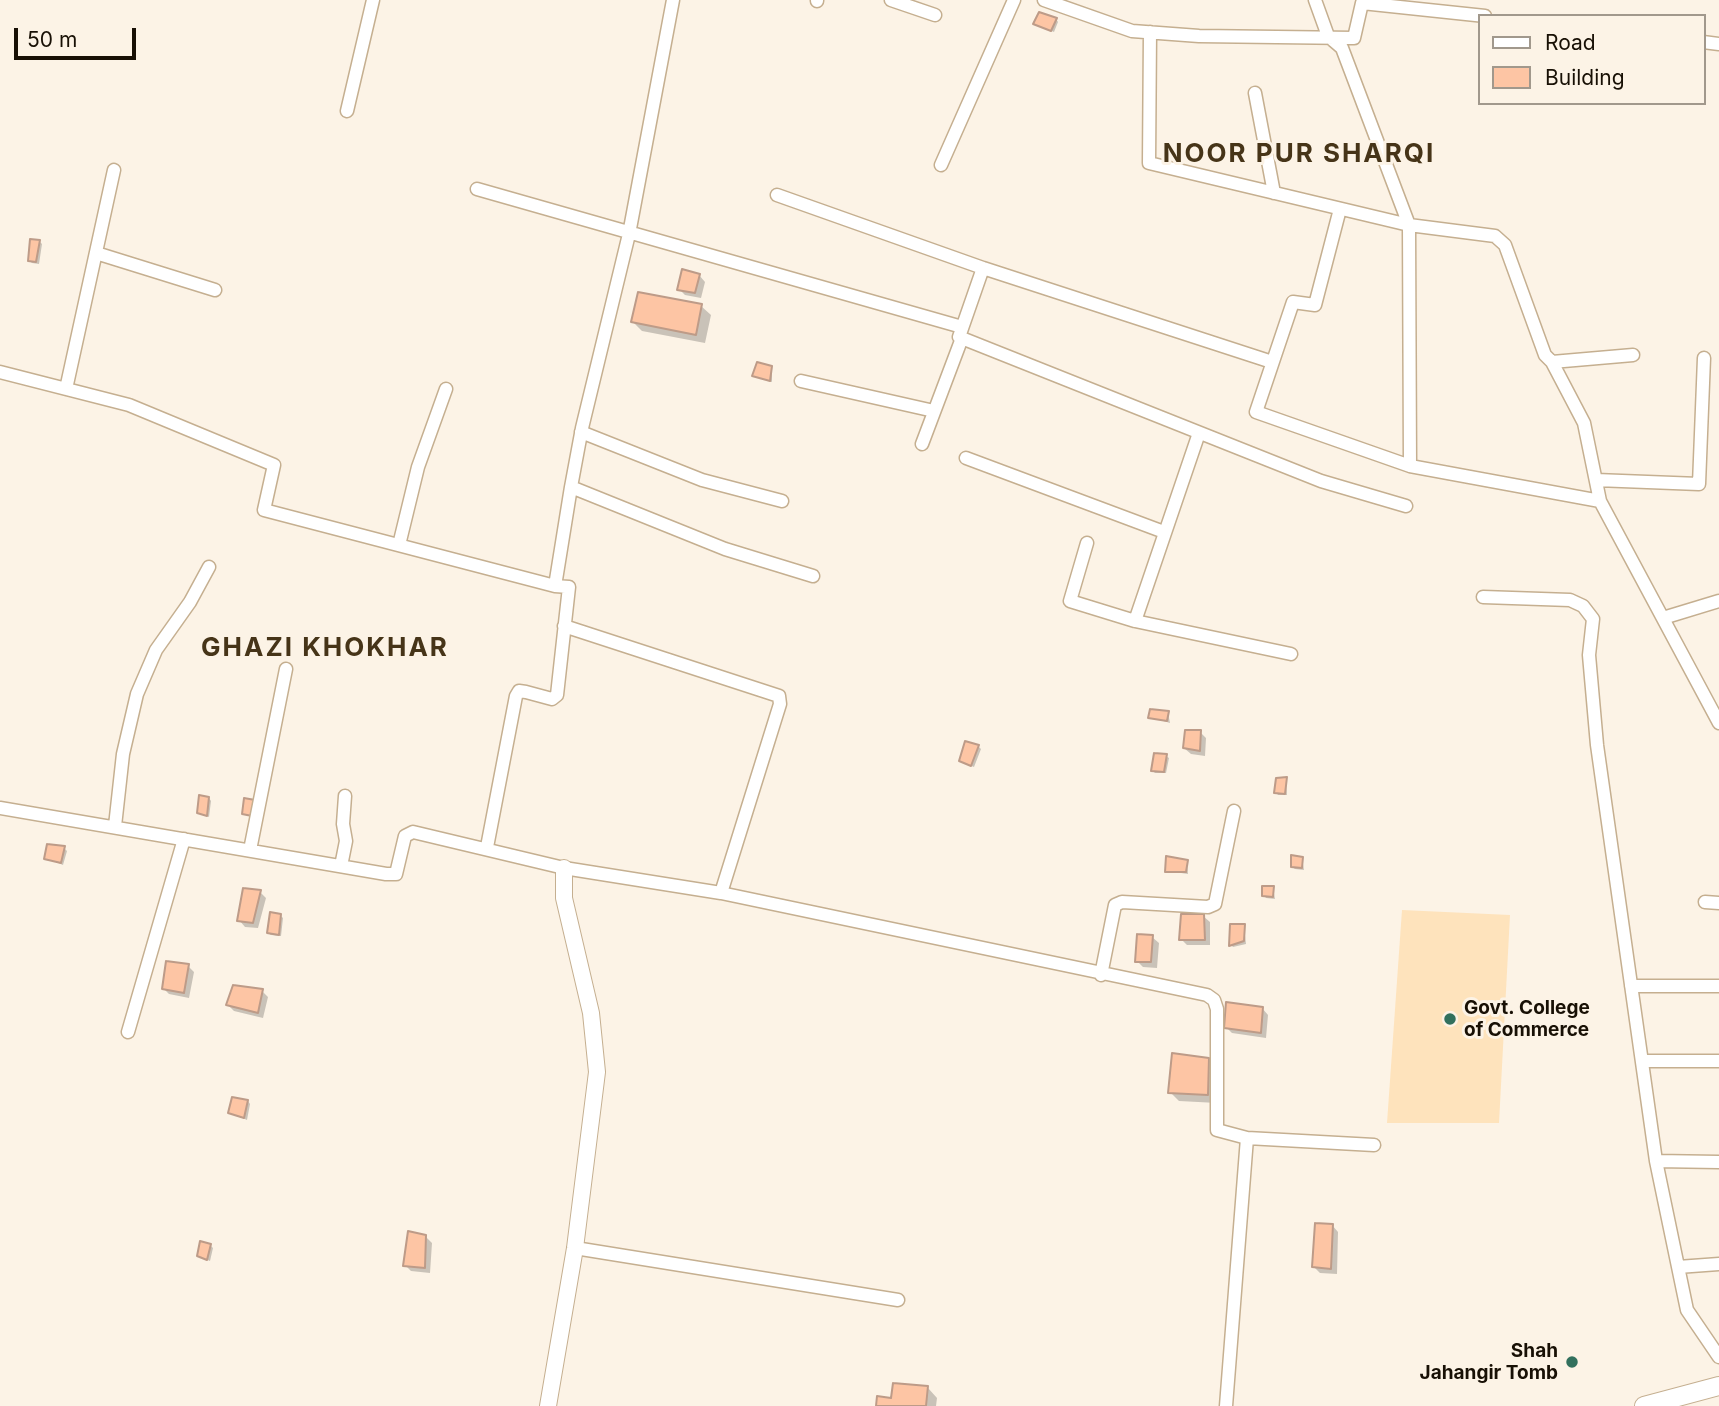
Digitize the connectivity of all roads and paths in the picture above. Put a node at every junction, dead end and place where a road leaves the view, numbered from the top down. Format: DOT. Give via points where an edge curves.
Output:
graph roads {
  1 [pos="373,0"];
  2 [pos="673,0"];
  3 [pos="891,0"];
  4 [pos="1014,0"];
  5 [pos="1044,0"];
  6 [pos="1315,0"];
  7 [pos="934,15"];
  8 [pos="1478,15"];
  9 [pos="1150,32"];
  10 [pos="1328,36"];
  11 [pos="1255,93"];
  12 [pos="346,111"];
  13 [pos="941,165"];
  14 [pos="114,170"];
  15 [pos="477,189"];
  16 [pos="1274,193"];
  17 [pos="777,195"];
  18 [pos="1340,209"];
  19 [pos="1409,225"];
  20 [pos="629,234"];
  21 [pos="96,253"];
  22 [pos="983,268"];
  23 [pos="215,290"];
  24 [pos="962,332"];
  25 [pos="1633,355"];
  26 [pos="1704,358"];
  27 [pos="1272,362"];
  28 [pos="1552,362"];
  29 [pos="0,372"];
  30 [pos="801,381"];
  31 [pos="66,389"];
  32 [pos="446,389"];
  33 [pos="934,411"];
  34 [pos="581,432"];
  35 [pos="1199,433"];
  36 [pos="922,444"];
  37 [pos="965,458"];
  38 [pos="1410,466"];
  39 [pos="1596,480"];
  40 [pos="571,487"];
  41 [pos="1600,500"];
  42 [pos="782,501"];
  43 [pos="1406,506"];
  44 [pos="1164,532"];
  45 [pos="1087,543"];
  46 [pos="399,545"];
  47 [pos="209,567"];
  48 [pos="813,576"];
  49 [pos="555,586"];
  50 [pos="1483,597"];
  51 [pos="1719,601"];
  52 [pos="1663,618"];
  53 [pos="1135,621"];
  54 [pos="564,626"];
  55 [pos="1291,654"];
  56 [pos="286,669"];
  57 [pos="1719,723"];
  58 [pos="345,796"];
  59 [pos="0,808"];
  60 [pos="1234,811"];
  61 [pos="115,827"];
  62 [pos="184,839"];
  63 [pos="487,847"];
  64 [pos="250,850"];
  65 [pos="341,866"];
  66 [pos="565,867"];
  67 [pos="721,893"];
  68 [pos="1705,902"];
  69 [pos="1719,903"];
  70 [pos="1101,975"];
  71 [pos="1631,986"];
  72 [pos="1719,986"];
  73 [pos="128,1031"];
  74 [pos="1642,1061"];
  75 [pos="1719,1061"];
  76 [pos="1247,1138"];
  77 [pos="1374,1145"];
  78 [pos="1656,1161"];
  79 [pos="1719,1162"];
  80 [pos="575,1248"];
  81 [pos="1719,1264"];
  82 [pos="1678,1267"];
  83 [pos="898,1300"];
  84 [pos="1719,1357"];
  85 [pos="1719,1386"];
  86 [pos="548,1406"];
  87 [pos="1226,1406"];
  88 [pos="1644,1406"];
  1 -- 12 [label="street"];
  2 -- 20 [label="street"];
  3 -- 7 [label="street"];
  4 -- 13 [label="street"];
  5 -- 9 [label="street" via="1132,31"];
  6 -- 10 [label="street"];
  8 -- 10 [label="street" via="1362,3 1356,38"];
  9 -- 10 [label="street" via="1199,37"];
  9 -- 16 [label="street" via="1149,163"];
  10 -- 19 [label="street" via="1342,48"];
  11 -- 16 [label="street"];
  14 -- 21 [label="street"];
  15 -- 20 [label="street"];
  16 -- 18 [label="street"];
  17 -- 22 [label="street"];
  18 -- 19 [label="street"];
  18 -- 27 [label="street" via="1315,305 1293,302"];
  19 -- 28 [label="street" via="1501,240 1545,355"];
  19 -- 38 [label="street"];
  20 -- 24 [label="street"];
  20 -- 34 [label="street"];
  21 -- 23 [label="street"];
  21 -- 31 [label="street"];
  22 -- 24 [label="street"];
  22 -- 27 [label="street"];
  24 -- 33 [label="street"];
  24 -- 35 [label="street"];
  25 -- 28 [label="street"];
  26 -- 39 [label="street" via="1699,484"];
  27 -- 38 [label="street" via="1256,412"];
  28 -- 39 [label="street" via="1584,423"];
  29 -- 31 [label="street"];
  30 -- 33 [label="street"];
  31 -- 46 [label="street" via="130,405 274,465 264,510"];
  32 -- 46 [label="street" via="418,467"];
  33 -- 36 [label="street"];
  34 -- 40 [label="street"];
  34 -- 42 [label="street" via="702,480"];
  35 -- 43 [label="street" via="1321,481"];
  35 -- 44 [label="street"];
  37 -- 44 [label="street"];
  38 -- 41 [label="street"];
  39 -- 41 [label="street"];
  40 -- 48 [label="street" via="725,549"];
  40 -- 49 [label="street"];
  41 -- 52 [label="street"];
  44 -- 53 [label="street"];
  45 -- 53 [label="street" via="1070,601"];
  46 -- 49 [label="street"];
  47 -- 61 [label="street" via="156,650 137,694 123,754"];
  49 -- 54 [label="street" via="569,587"];
  50 -- 71 [label="street" via="1570,600 1583,606 1593,620 1589,655 1597,746"];
  51 -- 52 [label="street"];
  52 -- 57 [label="street"];
  53 -- 55 [label="street"];
  54 -- 63 [label="street" via="555,698 526,691 516,696"];
  54 -- 67 [label="street" via="779,696"];
  56 -- 64 [label="street"];
  58 -- 65 [label="street" via="346,841"];
  59 -- 61 [label="street"];
  60 -- 70 [label="street" via="1215,904 1115,905"];
  61 -- 62 [label="street"];
  62 -- 64 [label="street"];
  62 -- 73 [label="street"];
  63 -- 65 [label="street" via="413,832 405,836 396,874"];
  63 -- 66 [label="street"];
  64 -- 65 [label="street"];
  66 -- 67 [label="street"];
  66 -- 80 [label="street" via="564,898 591,1013 597,1072"];
  67 -- 70 [label="street"];
  68 -- 69 [label="street"];
  70 -- 76 [label="street" via="1214,999 1214,1127"];
  71 -- 72 [label="street"];
  71 -- 74 [label="street"];
  74 -- 75 [label="street"];
  74 -- 78 [label="street"];
  76 -- 77 [label="street"];
  76 -- 87 [label="street"];
  78 -- 79 [label="street"];
  78 -- 82 [label="street"];
  80 -- 83 [label="street"];
  80 -- 86 [label="street"];
  81 -- 82 [label="street"];
  82 -- 84 [label="street" via="1687,1310"];
  85 -- 88 [label="main road"];
}
